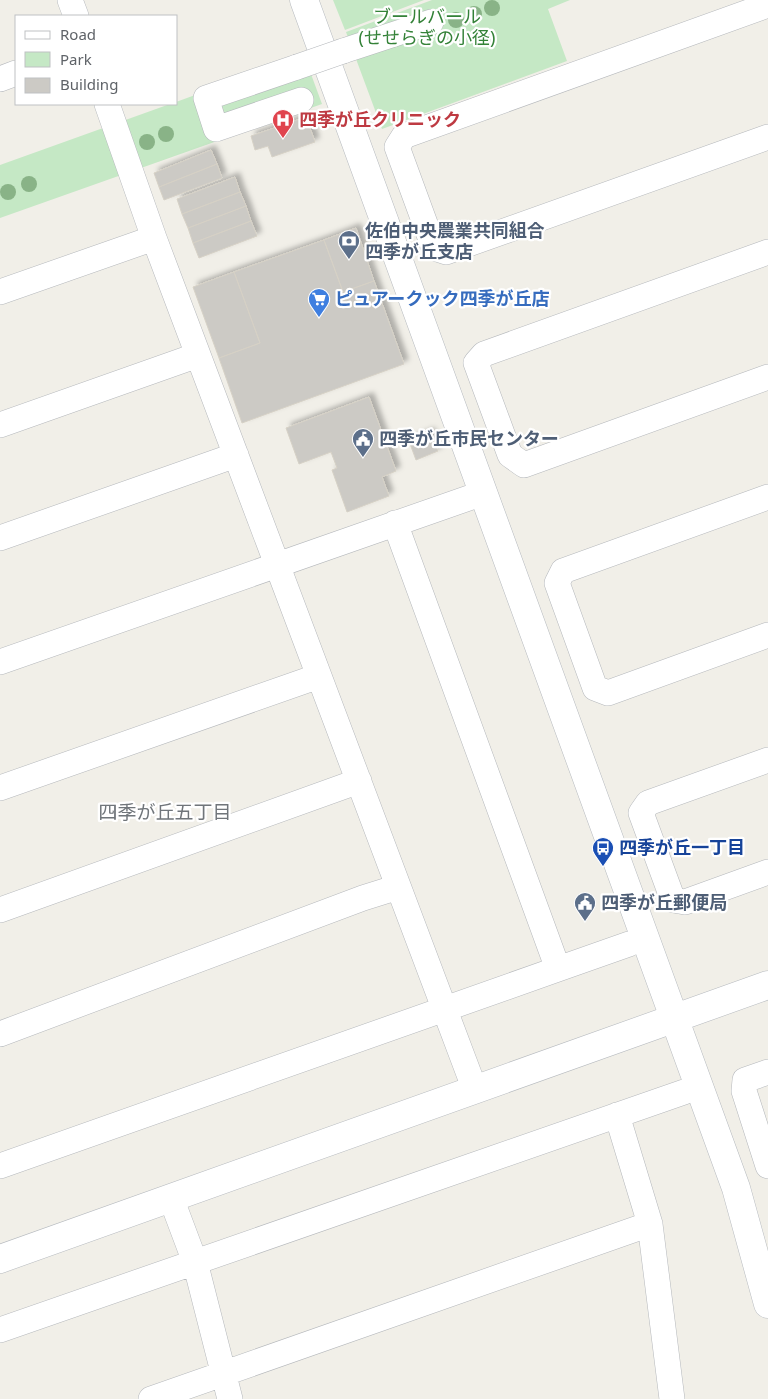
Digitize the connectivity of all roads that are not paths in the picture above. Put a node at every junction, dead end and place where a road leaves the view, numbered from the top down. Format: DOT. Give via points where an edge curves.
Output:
graph roads {
  1 [pos="70,0"];
  2 [pos="304,0"];
  3 [pos="768,5"];
  4 [pos="76,15"];
  5 [pos="431,22"];
  6 [pos="15,73"];
  7 [pos="0,79"];
  8 [pos="301,100"];
  9 [pos="107,105"];
  10 [pos="768,137"];
  11 [pos="154,238"];
  12 [pos="768,252"];
  13 [pos="0,292"];
  14 [pos="198,355"];
  15 [pos="768,377"];
  16 [pos="0,425"];
  17 [pos="236,456"];
  18 [pos="483,493"];
  19 [pos="768,497"];
  20 [pos="395,523"];
  21 [pos="0,538"];
  22 [pos="277,566"];
  23 [pos="768,635"];
  24 [pos="0,662"];
  25 [pos="319,676"];
  26 [pos="768,760"];
  27 [pos="359,781"];
  28 [pos="0,788"];
  29 [pos="768,872"];
  30 [pos="398,887"];
  31 [pos="0,910"];
  32 [pos="629,944"];
  33 [pos="558,969"];
  34 [pos="768,985"];
  35 [pos="445,1010"];
  36 [pos="674,1019"];
  37 [pos="0,1034"];
  38 [pos="768,1072"];
  39 [pos="475,1090"];
  40 [pos="684,1092"];
  41 [pos="617,1115"];
  42 [pos="0,1166"];
  43 [pos="768,1166"];
  44 [pos="171,1198"];
  45 [pos="650,1224"];
  46 [pos="0,1259"];
  47 [pos="195,1262"];
  48 [pos="768,1304"];
  49 [pos="0,1330"];
  50 [pos="224,1373"];
  51 [pos="151,1399"];
  52 [pos="230,1399"];
  53 [pos="672,1399"];
  1 -- 4 [label="street"];
  2 -- 18 [label="street"];
  3 -- 10 [label="street" via="404,136 397,147 434,248 446,252"];
  5 -- 8 [label="street, bridge" via="206,98 216,129"];
  6 -- 7 [label="street"];
  9 -- 11 [label="street"];
  11 -- 13 [label="street"];
  11 -- 14 [label="street"];
  12 -- 15 [label="street" via="484,354 476,363 510,456 524,465"];
  14 -- 16 [label="street"];
  14 -- 17 [label="street"];
  17 -- 21 [label="street"];
  17 -- 22 [label="street"];
  18 -- 20 [label="street"];
  18 -- 36 [label="street"];
  19 -- 23 [label="street" via="563,571 557,583 595,688 608,693"];
  20 -- 22 [label="street"];
  20 -- 33 [label="street"];
  22 -- 24 [label="street"];
  22 -- 25 [label="street"];
  25 -- 27 [label="street"];
  25 -- 28 [label="street"];
  26 -- 29 [label="street" via="648,803 641,814 673,900 685,902"];
  27 -- 30 [label="street"];
  27 -- 31 [label="street"];
  30 -- 35 [label="street"];
  30 -- 37 [label="street"];
  32 -- 33 [label="street"];
  33 -- 35 [label="street"];
  34 -- 36 [label="street"];
  35 -- 39 [label="street"];
  35 -- 42 [label="street"];
  36 -- 39 [label="street"];
  36 -- 48 [label="street" via="736,1188"];
  38 -- 43 [label="street" via="745,1080 744,1091"];
  39 -- 44 [label="street"];
  40 -- 41 [label="street"];
  41 -- 45 [label="street"];
  41 -- 47 [label="street"];
  44 -- 46 [label="street"];
  44 -- 47 [label="street"];
  45 -- 50 [label="street"];
  45 -- 53 [label="street"];
  47 -- 49 [label="street"];
  47 -- 50 [label="street"];
  50 -- 51 [label="street"];
  50 -- 52 [label="street"];
}
